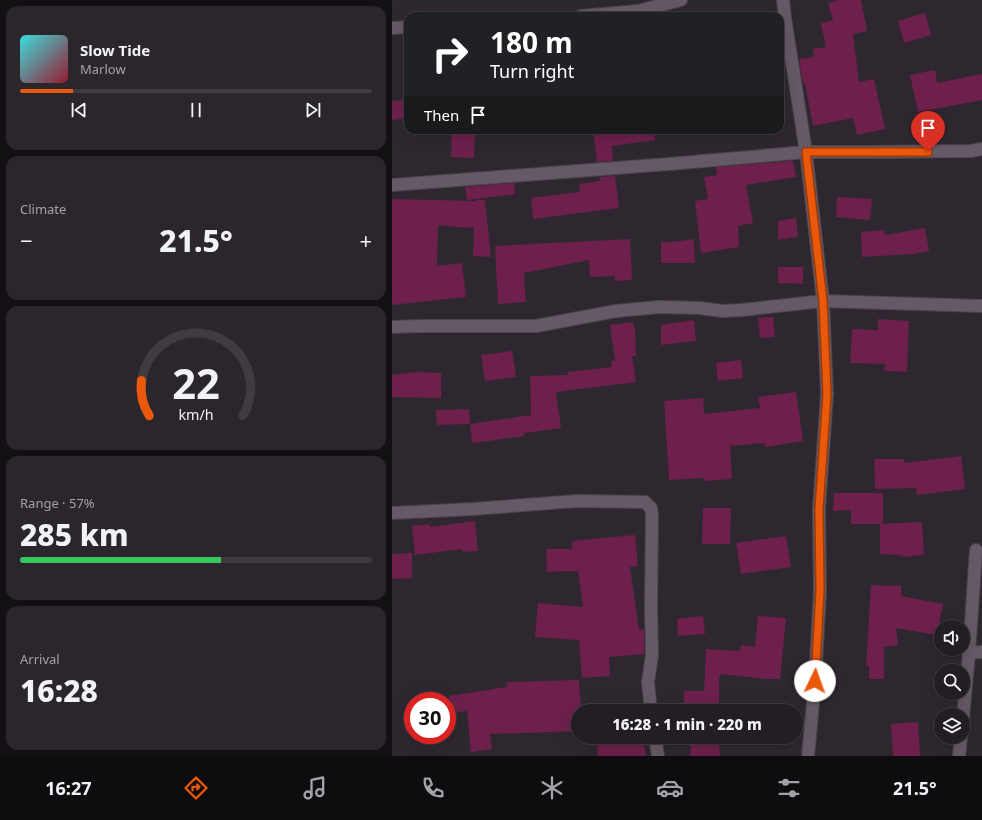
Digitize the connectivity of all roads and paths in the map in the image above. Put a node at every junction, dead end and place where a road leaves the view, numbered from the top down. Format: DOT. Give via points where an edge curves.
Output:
graph roads {
  1 [pos="681,0"];
  2 [pos="783,0"];
  3 [pos="627,12"];
  4 [pos="404,27"];
  5 [pos="392,28"];
  6 [pos="982,149"];
  7 [pos="806,152"];
  8 [pos="392,185"];
  9 [pos="823,301"];
  10 [pos="982,306"];
  11 [pos="392,327"];
  12 [pos="392,513"];
  13 [pos="976,550"];
  14 [pos="982,652"];
  15 [pos="970,653"];
  16 [pos="970,656"];
  17 [pos="650,704"];
  18 [pos="964,708"];
  19 [pos="656,744"];
  20 [pos="960,744"];
  21 [pos="658,756"];
  22 [pos="808,756"];
  23 [pos="959,756"];
  1 -- 3 [label="street"];
  2 -- 7 [label="street"];
  4 -- 5 [label="street"];
  6 -- 7 [label="street"];
  7 -- 8 [label="street"];
  7 -- 9 [label="street"];
  9 -- 10 [label="street"];
  9 -- 11 [label="street" via="722,311 659,307 616,310 536,326"];
  9 -- 22 [label="street" via="827,394 819,509 820,591"];
  12 -- 17 [label="street" via="473,510 577,501 645,502 651,508 652,515 652,654 648,682"];
  13 -- 15 [label="street"];
  14 -- 15 [label="street"];
  16 -- 18 [label="street"];
  19 -- 21 [label="street"];
  20 -- 23 [label="street"];
}
